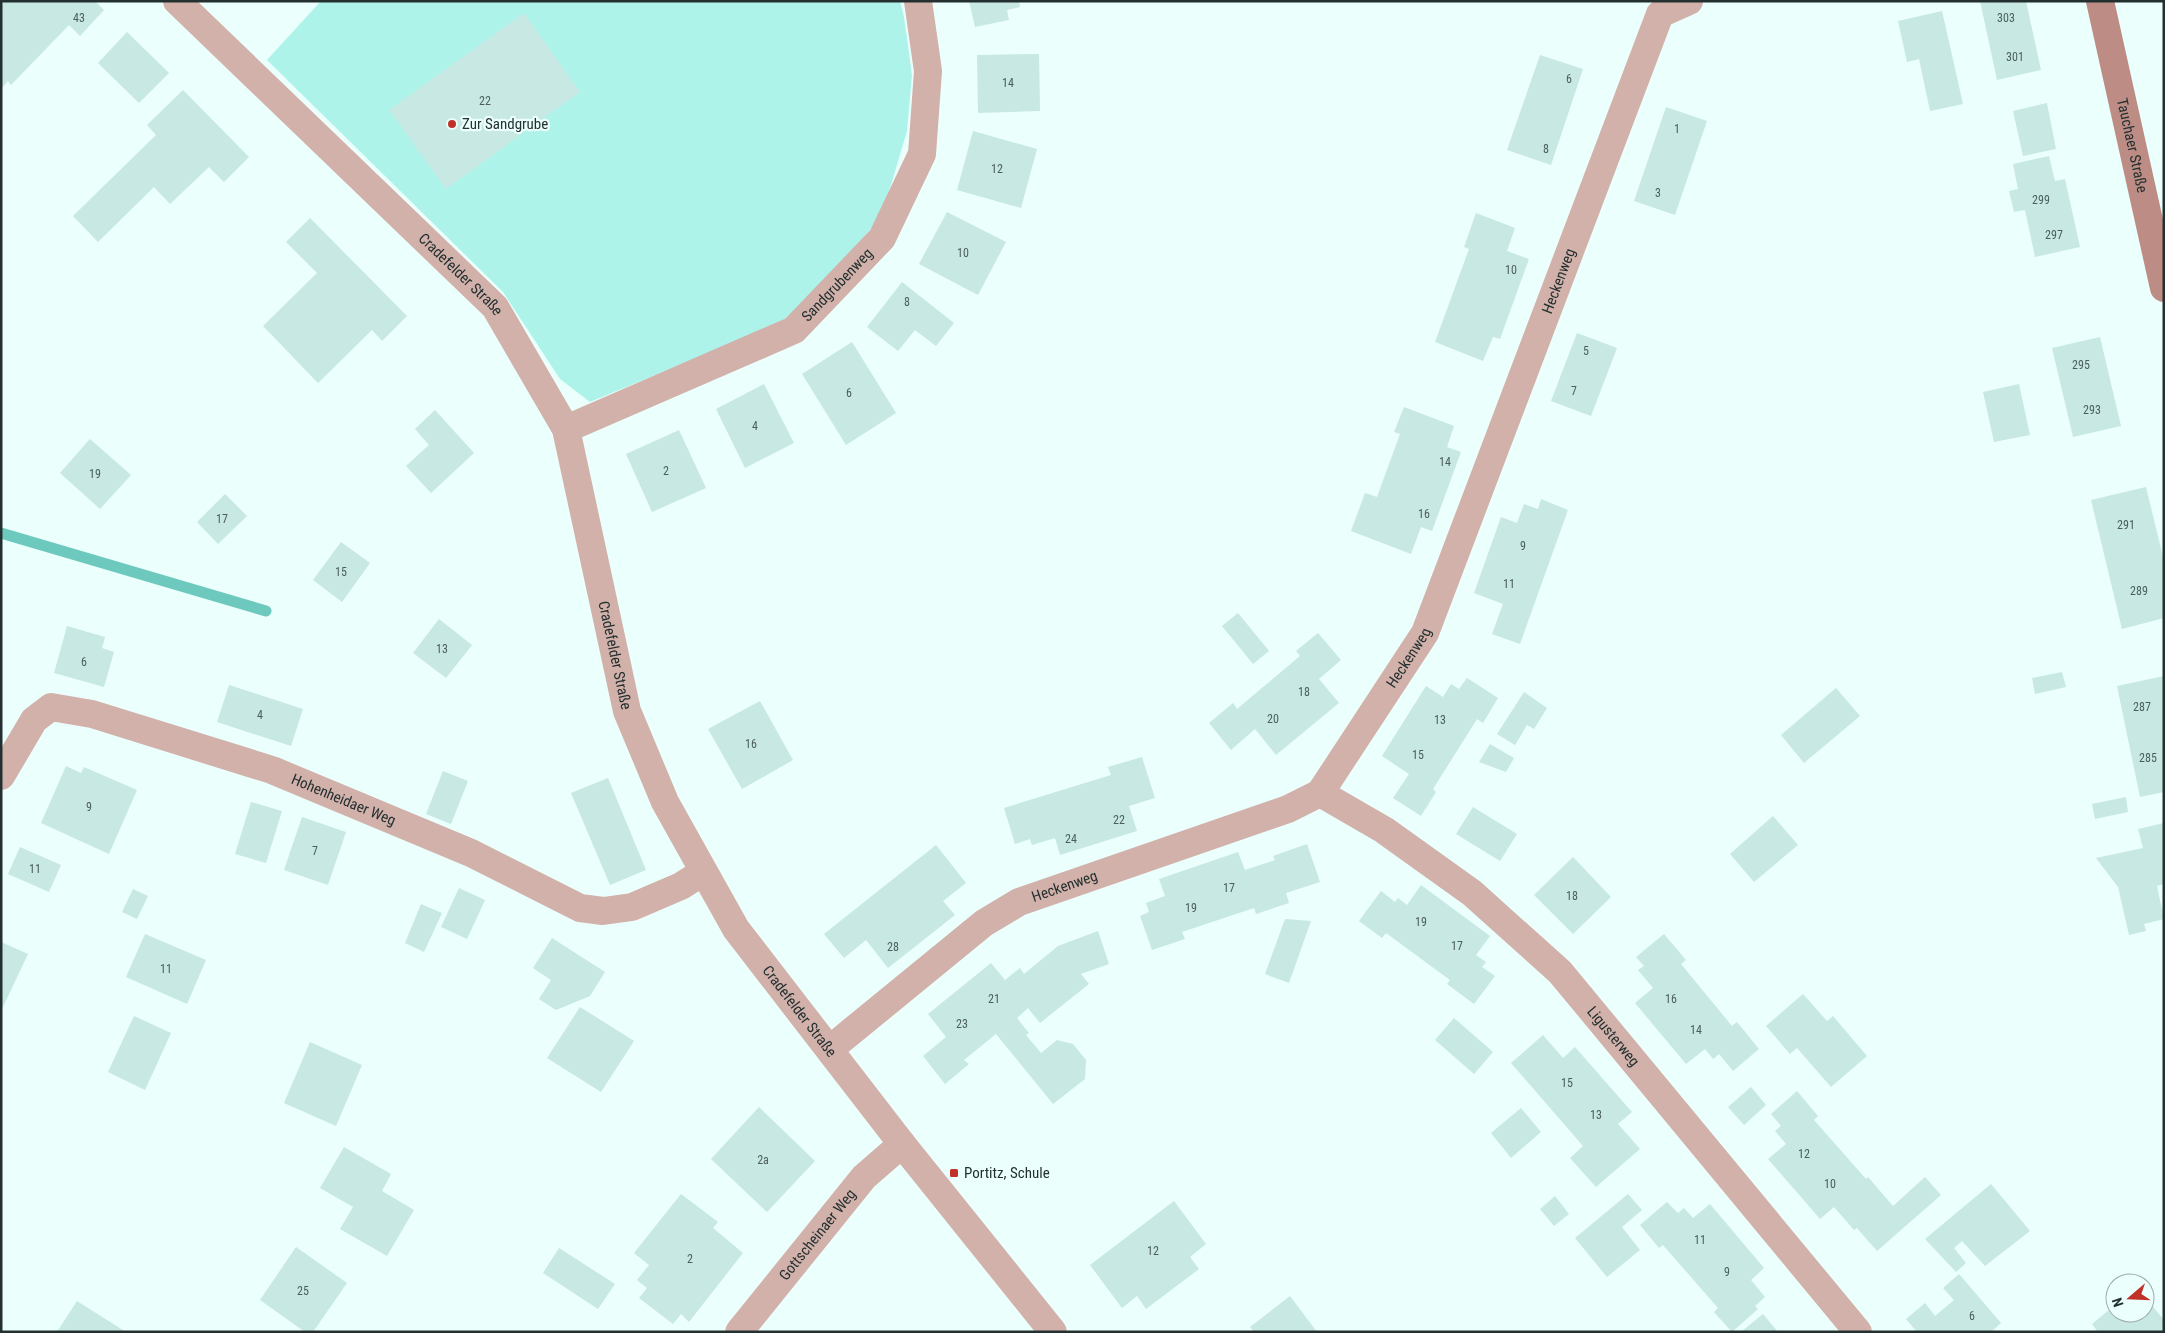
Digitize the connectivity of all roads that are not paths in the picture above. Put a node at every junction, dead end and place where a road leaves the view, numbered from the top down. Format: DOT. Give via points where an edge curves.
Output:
graph roads {
  1 [pos="178,1"];
  2 [pos="918,1"];
  3 [pos="1689,1"];
  4 [pos="2100,1"];
  5 [pos="2164,288"];
  6 [pos="566,429"];
  7 [pos="1,776"];
  8 [pos="1320,793"];
  9 [pos="703,872"];
  10 [pos="830,1049"];
  11 [pos="902,1144"];
  12 [pos="739,1332"];
  13 [pos="1054,1332"];
  14 [pos="1858,1332"];
  1 -- 6 [label="street, Cradefelder Straße" via="495,307"];
  2 -- 6 [label="street, Sandgrubenweg" via="928,70 922,154 882,238 794,330"];
  3 -- 8 [label="street, Heckenweg" via="1660,14 1425,633"];
  4 -- 5 [label="main road, Tauchaer Straße"];
  6 -- 9 [label="street, Cradefelder Straße" via="627,711 665,802"];
  7 -- 9 [label="street, Hohenheidaer Weg" via="34,720 51,708 92,714 272,770 471,853 580,908 603,911 632,907 681,886"];
  8 -- 10 [label="street, Heckenweg" via="1288,809 1018,902 984,923"];
  8 -- 14 [label="street, Ligusterweg" via="1384,830 1472,893 1560,972"];
  9 -- 10 [label="street, Cradefelder Straße" via="736,928"];
  10 -- 11 [label="street, Cradefelder Straße"];
  11 -- 12 [label="street, Gottscheinaer Weg" via="864,1177"];
  11 -- 13 [label="street, Cradefelder Straße"];
}
